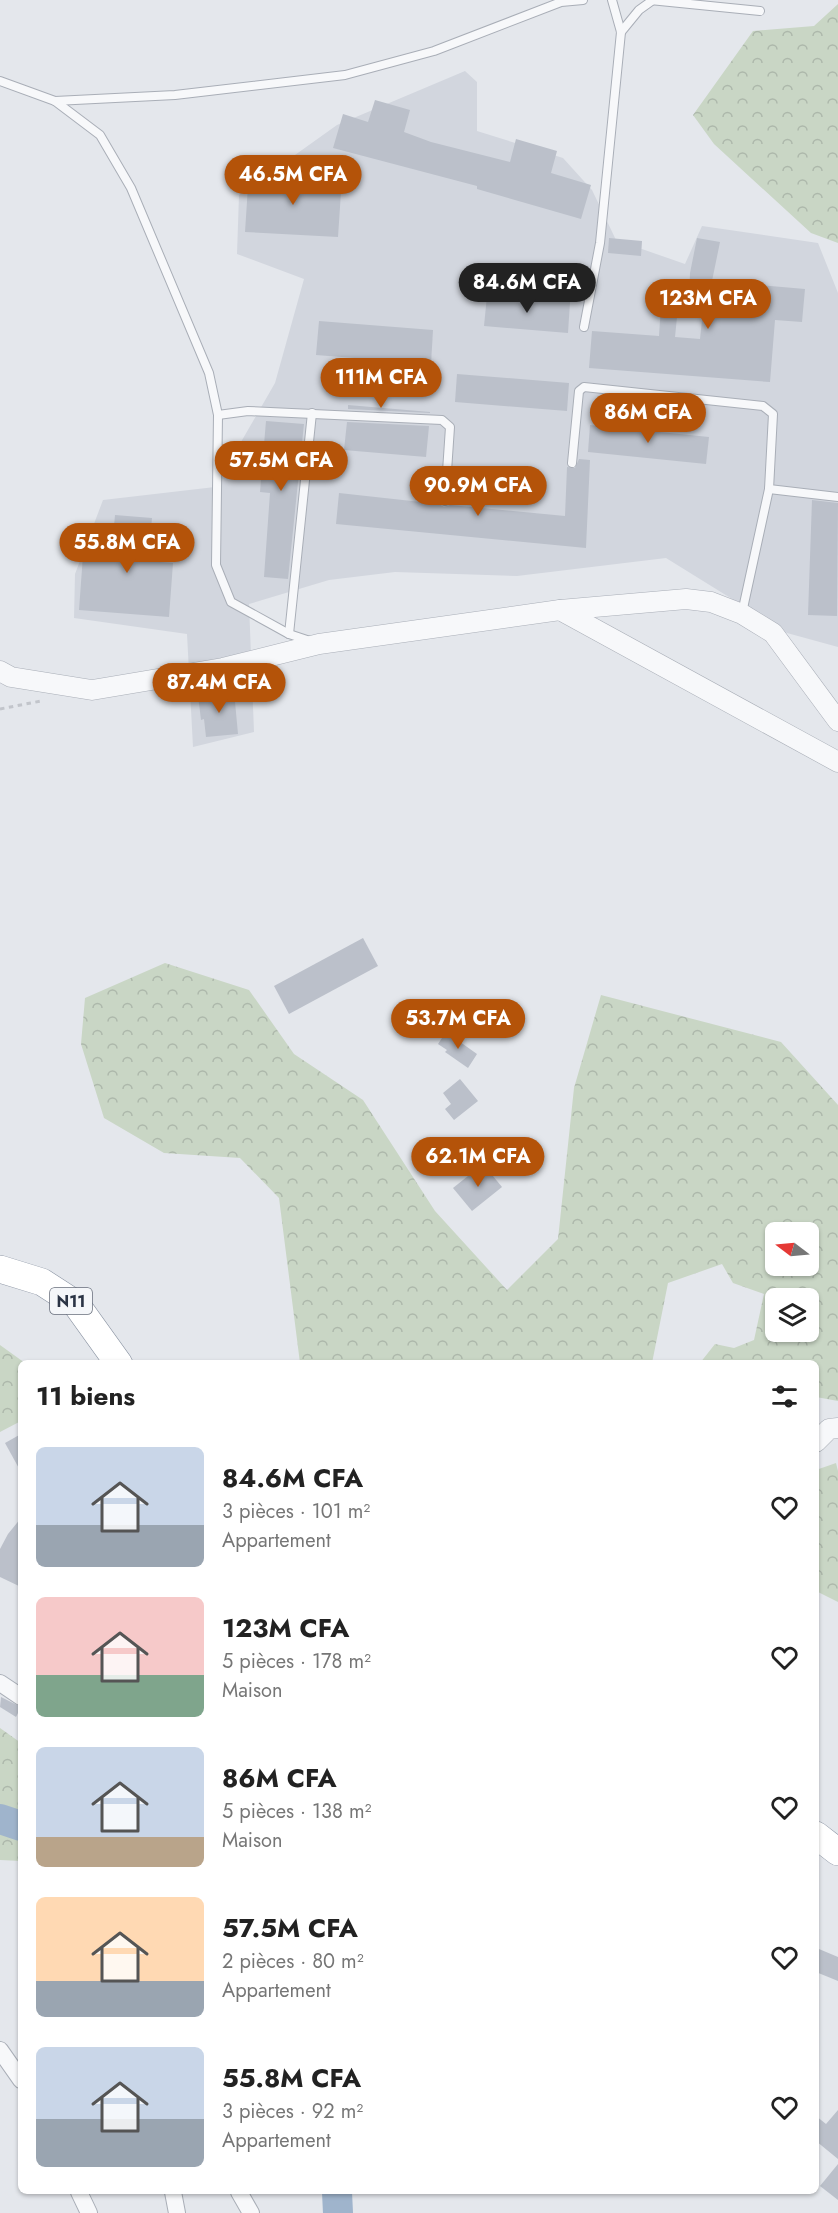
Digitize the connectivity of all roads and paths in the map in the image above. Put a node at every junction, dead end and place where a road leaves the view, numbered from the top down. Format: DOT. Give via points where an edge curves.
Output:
graph roads {
  1 [pos="583,0"];
  2 [pos="612,0"];
  3 [pos="651,0"];
  4 [pos="760,11"];
  5 [pos="621,32"];
  6 [pos="0,81"];
  7 [pos="55,101"];
  8 [pos="585,327"];
  9 [pos="312,413"];
  10 [pos="218,415"];
  11 [pos="572,463"];
  12 [pos="769,489"];
  13 [pos="838,496"];
  14 [pos="445,501"];
  15 [pos="560,610"];
  16 [pos="742,614"];
  17 [pos="289,634"];
  18 [pos="319,644"];
  19 [pos="0,671"];
  20 [pos="838,721"];
  21 [pos="838,762"];
  22 [pos="0,1269"];
  23 [pos="116,1360"];
  24 [pos="838,1428"];
  25 [pos="819,1439"];
  26 [pos="0,1683"];
  27 [pos="18,1695"];
  28 [pos="819,1837"];
  29 [pos="838,1852"];
  30 [pos="0,2050"];
  31 [pos="18,2076"];
  32 [pos="80,2194"];
  33 [pos="173,2194"];
  34 [pos="239,2194"];
  35 [pos="89,2213"];
  36 [pos="177,2213"];
  37 [pos="251,2213"];
  1 -- 7 [label="lane" via="561,2 434,51 345,75 175,95"];
  2 -- 5 [label="lane"];
  3 -- 4 [label="lane"];
  3 -- 5 [label="lane"];
  5 -- 8 [label="lane" via="600,243"];
  6 -- 7 [label="lane"];
  7 -- 10 [label="lane" via="100,135 131,188 209,373"];
  9 -- 10 [label="lane" via="248,411"];
  9 -- 14 [label="lane" via="447,422 450,427"];
  9 -- 17 [label="lane"];
  10 -- 17 [label="lane" via="216,565 231,602"];
  11 -- 12 [label="lane" via="579,391 584,387 763,406 773,414"];
  12 -- 13 [label="lane"];
  12 -- 16 [label="lane"];
  15 -- 16 [label="street" via="686,599 711,602"];
  15 -- 18 [label="street"];
  15 -- 21 [label="street"];
  16 -- 20 [label="street" via="773,633"];
  17 -- 18 [label="lane"];
  18 -- 19 [label="street" via="223,668 92,690 11,677"];
  22 -- 23 [label="highway, N11" via="42,1282 76,1304"];
  24 -- 25 [label="street" via="829,1429"];
  26 -- 27 [label="street"];
  28 -- 29 [label="highway"];
  30 -- 31 [label="street"];
  32 -- 35 [label="street"];
  33 -- 36 [label="street"];
  34 -- 37 [label="street"];
}
